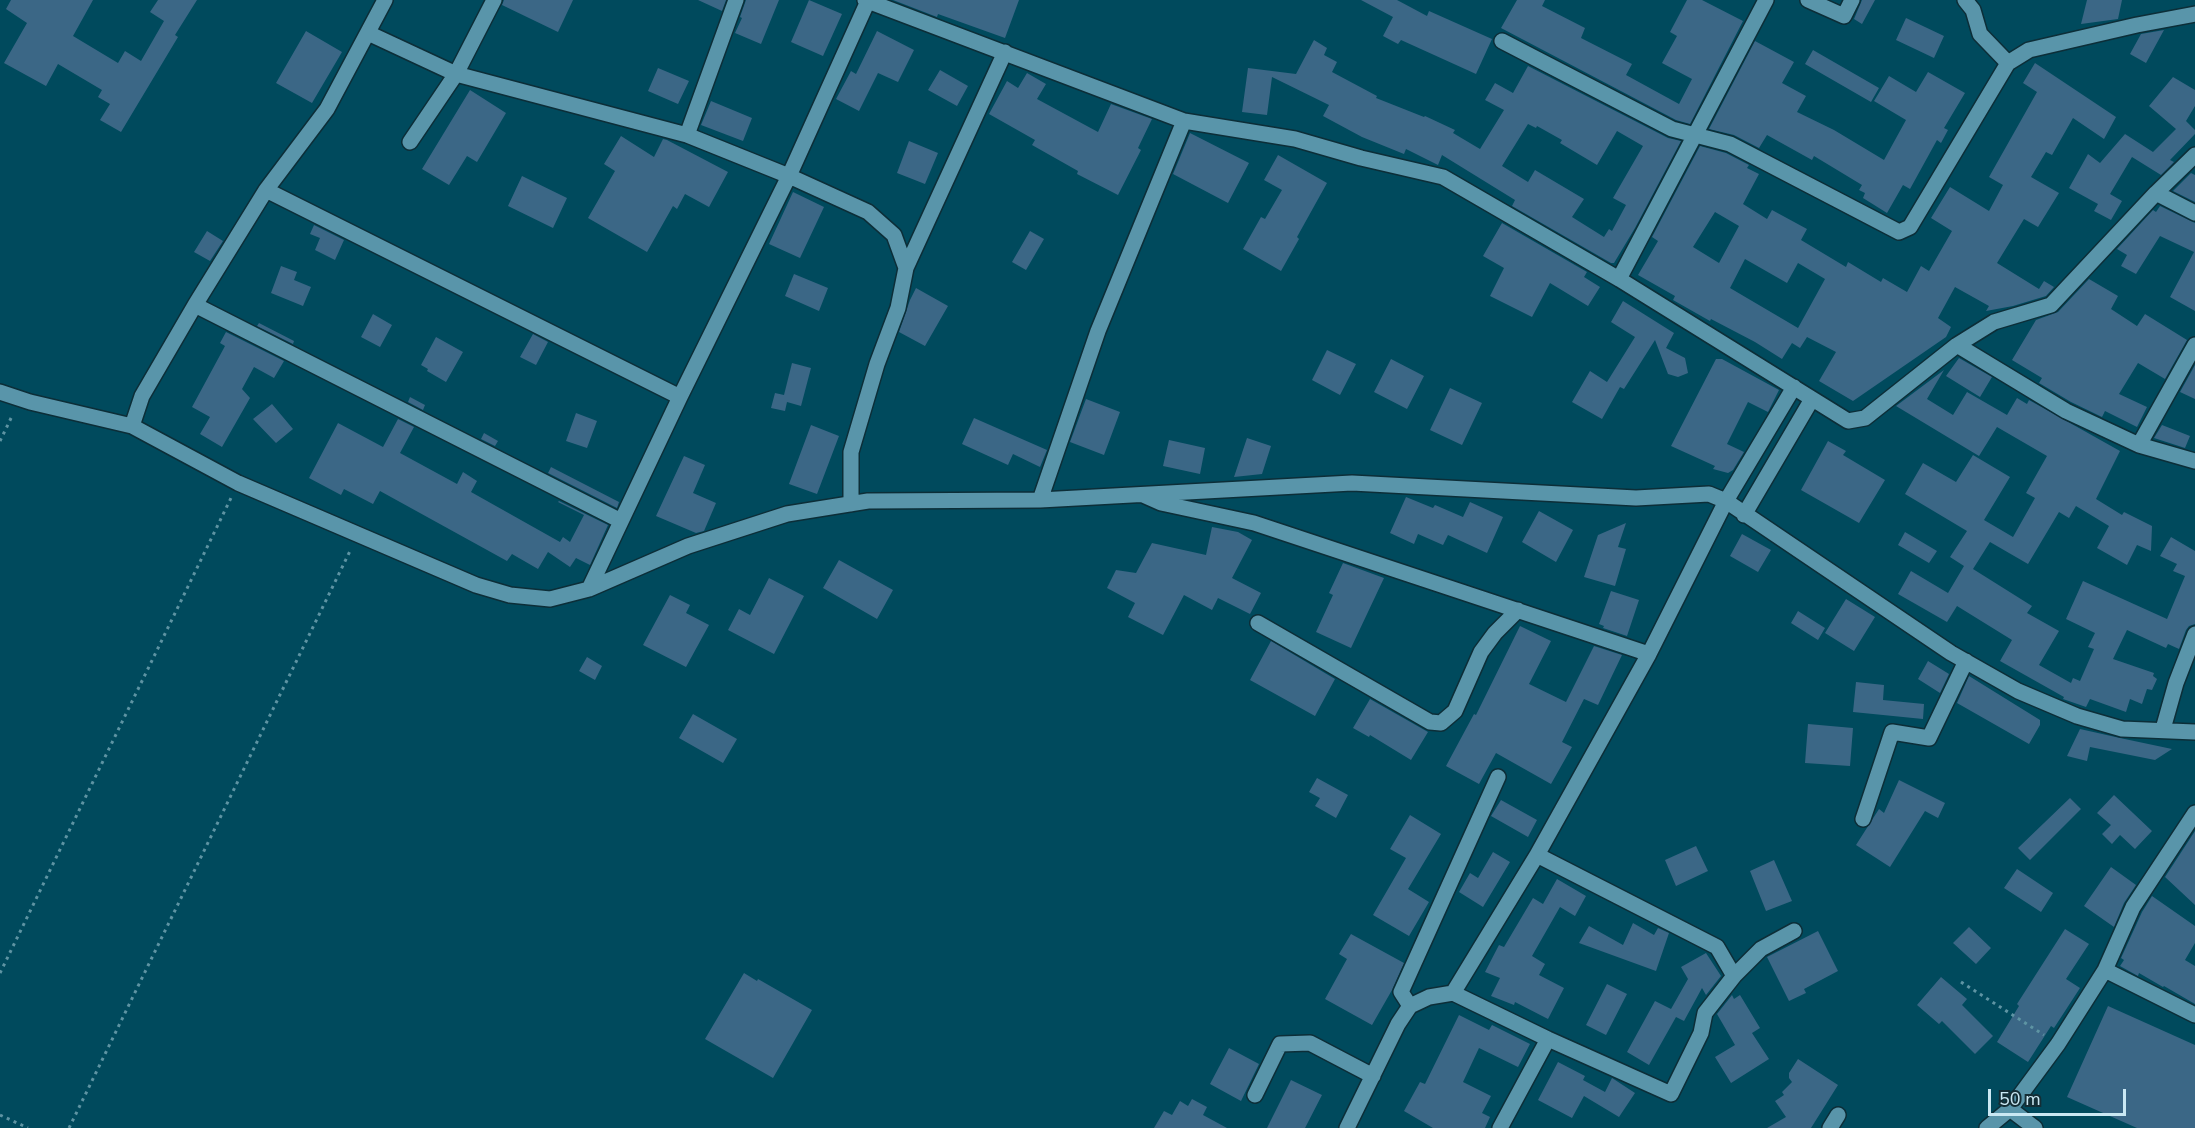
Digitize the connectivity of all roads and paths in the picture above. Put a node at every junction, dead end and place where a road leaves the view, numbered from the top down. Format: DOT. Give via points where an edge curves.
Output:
graph roads {
  1 [pos="385,0"];
  2 [pos="494,0"];
  3 [pos="736,0"];
  4 [pos="1766,0"];
  5 [pos="1808,0"];
  6 [pos="1852,0"];
  7 [pos="1965,0"];
  8 [pos="867,1"];
  9 [pos="2195,14"];
  10 [pos="368,33"];
  11 [pos="1502,41"];
  12 [pos="1005,52"];
  13 [pos="2008,63"];
  14 [pos="456,74"];
  15 [pos="1184,121"];
  16 [pos="1695,134"];
  17 [pos="687,135"];
  18 [pos="410,142"];
  19 [pos="2195,155"];
  20 [pos="789,176"];
  21 [pos="266,190"];
  22 [pos="2156,193"];
  23 [pos="2195,213"];
  24 [pos="906,268"];
  25 [pos="1619,279"];
  26 [pos="195,305"];
  27 [pos="1957,345"];
  28 [pos="2195,345"];
  29 [pos="1794,387"];
  30 [pos="0,392"];
  31 [pos="680,397"];
  32 [pos="20,399"];
  33 [pos="1812,399"];
  34 [pos="132,426"];
  35 [pos="0,441"];
  36 [pos="2139,445"];
  37 [pos="2195,462"];
  38 [pos="238,483"];
  39 [pos="1140,494"];
  40 [pos="1040,500"];
  41 [pos="1726,501"];
  42 [pos="851,504"];
  43 [pos="1744,515"];
  44 [pos="621,521"];
  45 [pos="358,534"];
  46 [pos="589,589"];
  47 [pos="1518,610"];
  48 [pos="1258,622"];
  49 [pos="2195,634"];
  50 [pos="1649,654"];
  51 [pos="1966,661"];
  52 [pos="2163,729"];
  53 [pos="2195,732"];
  54 [pos="1498,777"];
  55 [pos="2195,813"];
  56 [pos="1863,819"];
  57 [pos="1537,855"];
  58 [pos="1794,931"];
  59 [pos="2105,970"];
  60 [pos="0,973"];
  61 [pos="1734,976"];
  62 [pos="1960,982"];
  63 [pos="1453,993"];
  64 [pos="1410,1006"];
  65 [pos="2195,1014"];
  66 [pos="1548,1039"];
  67 [pos="2058,1044"];
  68 [pos="1373,1076"];
  69 [pos="1255,1095"];
  70 [pos="2010,1109"];
  71 [pos="0,1115"];
  72 [pos="28,1128"];
  73 [pos="69,1128"];
  74 [pos="1347,1128"];
  75 [pos="1500,1128"];
  76 [pos="1988,1128"];
  77 [pos="2035,1128"];
  1 -- 10 [label="street"];
  2 -- 14 [label="street"];
  3 -- 17 [label="street"];
  4 -- 16 [label="street"];
  5 -- 6 [label="street" via="1844,16"];
  7 -- 13 [label="street" via="1973,10 1980,34"];
  8 -- 12 [label="street"];
  8 -- 20 [label="street"];
  9 -- 13 [label="street" via="2029,50"];
  10 -- 14 [label="street"];
  10 -- 21 [label="street" via="327,109"];
  11 -- 16 [label="street" via="1672,129"];
  12 -- 15 [label="street"];
  12 -- 24 [label="street"];
  13 -- 16 [label="street" via="1910,227 1899,232 1730,144"];
  14 -- 17 [label="street"];
  14 -- 18 [label="street"];
  15 -- 25 [label="street" via="1295,139 1443,177"];
  15 -- 40 [label="street" via="1098,331"];
  16 -- 25 [label="street"];
  17 -- 20 [label="street"];
  19 -- 22 [label="street"];
  20 -- 24 [label="street" via="868,212 894,235"];
  20 -- 31 [label="street"];
  21 -- 26 [label="street"];
  21 -- 31 [label="street"];
  22 -- 23 [label="street"];
  22 -- 27 [label="street" via="2051,305 1994,322"];
  24 -- 42 [label="street" via="898,308 850,452"];
  25 -- 29 [label="street"];
  26 -- 34 [label="street" via="142,396"];
  26 -- 44 [label="street"];
  27 -- 33 [label="street" via="1865,418 1848,421"];
  27 -- 36 [label="street" via="2066,411"];
  28 -- 36 [label="street"];
  29 -- 33 [label="street"];
  29 -- 41 [label="street"];
  30 -- 32 [label="street"];
  31 -- 44 [label="street"];
  32 -- 34 [label="street"];
  32 -- 35 [label="path"];
  33 -- 43 [label="street"];
  34 -- 38 [label="street"];
  36 -- 37 [label="street"];
  38 -- 45 [label="street"];
  38 -- 60 [label="path"];
  39 -- 40 [label="street"];
  39 -- 41 [label="street" via="1352,483 1636,498 1709,494"];
  39 -- 47 [label="street" via="1161,503 1254,523"];
  40 -- 42 [label="street"];
  41 -- 43 [label="street"];
  41 -- 50 [label="street"];
  42 -- 46 [label="street" via="787,514 688,546"];
  43 -- 51 [label="street"];
  44 -- 46 [label="street"];
  45 -- 46 [label="street" via="476,585 510,595 550,598"];
  45 -- 73 [label="path"];
  47 -- 48 [label="street" via="1481,652 1455,711 1441,723 1430,722"];
  47 -- 50 [label="street"];
  49 -- 52 [label="street"];
  50 -- 57 [label="street"];
  51 -- 52 [label="street" via="2018,691 2077,716 2122,729"];
  51 -- 56 [label="street" via="1929,738 1892,732"];
  52 -- 53 [label="street"];
  54 -- 64 [label="street" via="1401,992"];
  55 -- 59 [label="street" via="2133,907"];
  57 -- 61 [label="street" via="1717,947"];
  57 -- 63 [label="street"];
  58 -- 61 [label="street" via="1761,949"];
  59 -- 65 [label="street"];
  59 -- 67 [label="street"];
  61 -- 66 [label="street" via="1706,1013 1701,1033 1671,1094"];
  62 -- 67 [label="path"];
  63 -- 64 [label="street"];
  63 -- 66 [label="street"];
  64 -- 68 [label="street"];
  66 -- 75 [label="street"];
  67 -- 70 [label="street"];
  68 -- 69 [label="street" via="1310,1043 1280,1044"];
  68 -- 74 [label="street"];
  70 -- 76 [label="street"];
  70 -- 77 [label="street"];
  71 -- 72 [label="path"];
}
